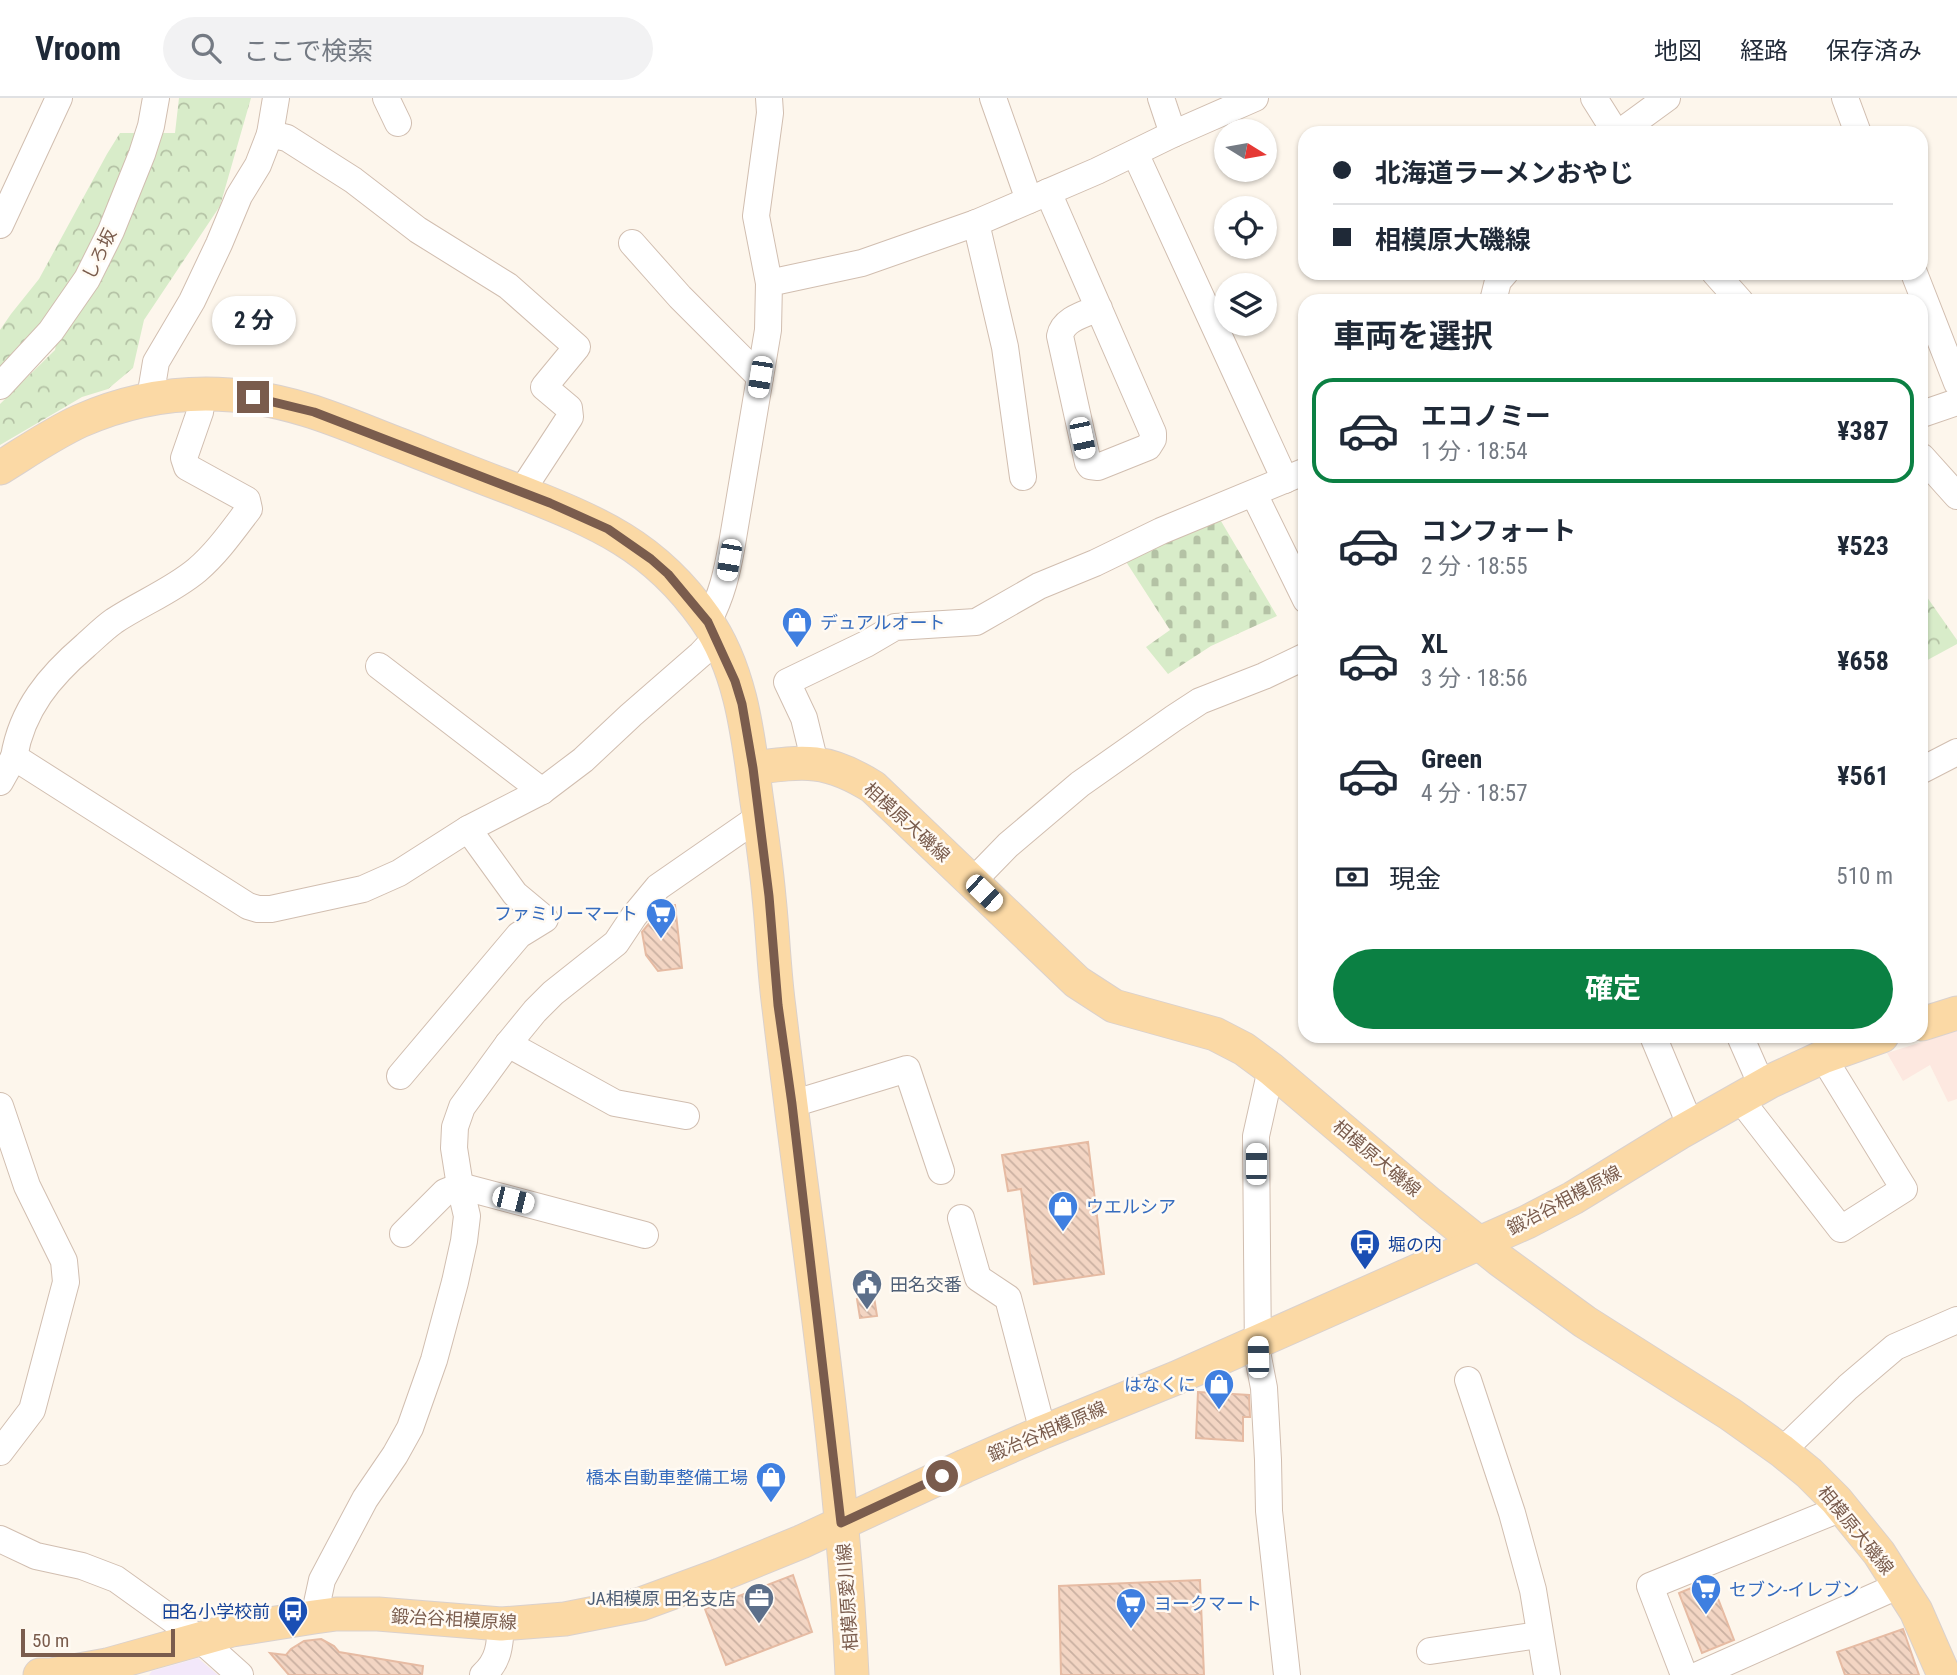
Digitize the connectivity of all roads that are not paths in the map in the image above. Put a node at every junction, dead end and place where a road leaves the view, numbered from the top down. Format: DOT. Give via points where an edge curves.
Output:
graph roads {
  1 [pos="59,98"];
  2 [pos="156,98"];
  3 [pos="276,98"];
  4 [pos="386,98"];
  5 [pos="769,98"];
  6 [pos="993,98"];
  7 [pos="1161,98"];
  8 [pos="1594,98"];
  9 [pos="1667,98"];
  10 [pos="1845,98"];
  11 [pos="1238,101"];
  12 [pos="398,123"];
  13 [pos="1612,126"];
  14 [pos="1627,126"];
  15 [pos="1855,126"];
  16 [pos="270,134"];
  17 [pos="1173,134"];
  18 [pos="1135,153"];
  19 [pos="1039,196"];
  20 [pos="976,223"];
  21 [pos="0,225"];
  22 [pos="632,243"];
  23 [pos="1721,280"];
  24 [pos="769,283"];
  25 [pos="1734,294"];
  26 [pos="1099,308"];
  27 [pos="1928,309"];
  28 [pos="760,377"];
  29 [pos="1957,383"];
  30 [pos="0,386"];
  31 [pos="203,393"];
  32 [pos="150,398"];
  33 [pos="1957,402"];
  34 [pos="1928,412"];
  35 [pos="1928,464"];
  36 [pos="0,468"];
  37 [pos="1295,476"];
  38 [pos="1023,477"];
  39 [pos="521,492"];
  40 [pos="1254,494"];
  41 [pos="1957,496"];
  42 [pos="1298,584"];
  43 [pos="712,630"];
  44 [pos="1298,660"];
  45 [pos="379,666"];
  46 [pos="10,743"];
  47 [pos="1957,752"];
  48 [pos="815,763"];
  49 [pos="1928,767"];
  50 [pos="753,768"];
  51 [pos="0,782"];
  52 [pos="542,791"];
  53 [pos="759,817"];
  54 [pos="468,829"];
  55 [pos="972,882"];
  56 [pos="1957,1013"];
  57 [pos="1928,1022"];
  58 [pos="1656,1043"];
  59 [pos="1741,1043"];
  60 [pos="1862,1043"];
  61 [pos="508,1044"];
  62 [pos="1823,1057"];
  63 [pos="1271,1069"];
  64 [pos="400,1076"];
  65 [pos="1751,1093"];
  66 [pos="792,1104"];
  67 [pos="0,1106"];
  68 [pos="686,1116"];
  69 [pos="1690,1127"];
  70 [pos="941,1171"];
  71 [pos="460,1186"];
  72 [pos="961,1218"];
  73 [pos="402,1234"];
  74 [pos="645,1235"];
  75 [pos="1479,1244"];
  76 [pos="1957,1320"];
  77 [pos="1258,1342"];
  78 [pos="1468,1380"];
  79 [pos="1043,1432"];
  80 [pos="1782,1451"];
  81 [pos="0,1452"];
  82 [pos="1842,1508"];
  83 [pos="841,1523"];
  84 [pos="0,1539"];
  85 [pos="1899,1585"];
  86 [pos="314,1617"];
  87 [pos="501,1624"];
  88 [pos="1539,1635"];
  89 [pos="201,1640"];
  90 [pos="1430,1651"];
  91 [pos="40,1675"];
  92 [pos="240,1675"];
  93 [pos="483,1675"];
  94 [pos="852,1675"];
  95 [pos="1287,1675"];
  96 [pos="1547,1675"];
  97 [pos="1684,1675"];
  98 [pos="1698,1675"];
  99 [pos="1944,1675"];
  1 -- 21 [label="street"];
  2 -- 30 [label="street, しろ坂" via="142,153 88,279 51,331"];
  3 -- 16 [label="street"];
  4 -- 12 [label="street"];
  5 -- 24 [label="street" via="756,216"];
  6 -- 19 [label="street"];
  7 -- 17 [label="street"];
  8 -- 13 [label="street"];
  9 -- 14 [label="street"];
  10 -- 15 [label="street"];
  11 -- 17 [label="street"];
  16 -- 32 [label="street" via="191,301 156,362"];
  16 -- 39 [label="street" via="287,138 353,180 418,230 508,286 577,347 544,387 569,408 570,417"];
  17 -- 18 [label="street"];
  18 -- 19 [label="street"];
  18 -- 37 [label="street"];
  19 -- 20 [label="street"];
  19 -- 26 [label="street"];
  20 -- 24 [label="street" via="862,263"];
  20 -- 38 [label="street" via="1005,347"];
  22 -- 28 [label="street"];
  23 -- 25 [label="street"];
  24 -- 28 [label="street"];
  26 -- 26 [label="street" via="1153,439 1148,447 1094,467 1088,463 1060,336 1068,322"];
  27 -- 29 [label="street"];
  28 -- 43 [label="street" via="726,577"];
  31 -- 32 [label="main road"];
  31 -- 39 [label="main road" via="253,397 314,412"];
  31 -- 46 [label="street" via="184,458 187,467 247,500 249,509 197,570 113,622 62,666"];
  32 -- 36 [label="main road" via="79,422"];
  33 -- 34 [label="street"];
  35 -- 41 [label="street"];
  37 -- 40 [label="street"];
  39 -- 43 [label="main road" via="598,524 632,545 668,574"];
  40 -- 42 [label="street"];
  40 -- 48 [label="street" via="1039,586 976,622 895,627 787,682 804,718"];
  43 -- 50 [label="main road" via="742,704"];
  43 -- 52 [label="street" via="701,654"];
  44 -- 55 [label="street" via="1200,701 1174,718 1080,784"];
  45 -- 52 [label="street"];
  46 -- 51 [label="street"];
  46 -- 54 [label="street" via="238,900 258,909 363,889 399,873"];
  47 -- 49 [label="street"];
  48 -- 50 [label="main road, 相模原大磯線"];
  48 -- 55 [label="main road, 相模原大磯線" via="843,770 873,787"];
  50 -- 53 [label="main road, 相模原愛川線"];
  52 -- 54 [label="street"];
  53 -- 61 [label="street" via="658,887 616,943 553,993"];
  53 -- 66 [label="main road, 相模原愛川線"];
  54 -- 64 [label="street" via="515,894 545,919 519,935"];
  55 -- 63 [label="main road, 相模原大磯線" via="1098,997 1114,1006 1215,1034"];
  56 -- 57 [label="main road"];
  58 -- 69 [label="street"];
  59 -- 65 [label="street"];
  60 -- 62 [label="main road, 鍛冶谷相模原線"];
  61 -- 68 [label="street" via="615,1102"];
  61 -- 71 [label="street" via="462,1107 455,1127"];
  62 -- 65 [label="main road, 鍛冶谷相模原線"];
  62 -- 65 [label="street" via="1904,1189 1841,1230"];
  63 -- 75 [label="main road, 相模原大磯線"];
  63 -- 77 [label="street" via="1256,1136"];
  65 -- 69 [label="main road, 鍛冶谷相模原線"];
  66 -- 70 [label="street" via="907,1069"];
  66 -- 83 [label="main road, 相模原愛川線"];
  67 -- 81 [label="street" via="27,1186 64,1261 66,1282 32,1410"];
  69 -- 75 [label="main road, 鍛冶谷相模原線" via="1573,1198"];
  71 -- 73 [label="street" via="445,1192"];
  71 -- 74 [label="street"];
  71 -- 86 [label="street" via="467,1216 464,1241 434,1360 410,1428 322,1580"];
  72 -- 79 [label="street" via="978,1278 1008,1298"];
  75 -- 77 [label="main road, 鍛冶谷相模原線"];
  75 -- 80 [label="main road, 相模原大磯線" via="1584,1322"];
  76 -- 80 [label="street" via="1895,1347"];
  77 -- 79 [label="main road, 鍛冶谷相模原線"];
  77 -- 95 [label="street" via="1269,1511"];
  78 -- 88 [label="street" via="1512,1513 1533,1590"];
  79 -- 83 [label="main road, 鍛冶谷相模原線"];
  80 -- 82 [label="main road, 相模原大磯線"];
  82 -- 85 [label="main road, 相模原大磯線"];
  82 -- 97 [label="street" via="1650,1586"];
  83 -- 87 [label="main road, 鍛冶谷相模原線" via="641,1604 588,1616"];
  83 -- 94 [label="main road, 相模原愛川線"];
  84 -- 89 [label="street" via="36,1556 116,1579"];
  85 -- 98 [label="street"];
  85 -- 99 [label="main road, 相模原大磯線" via="1916,1611"];
  86 -- 87 [label="main road, 鍛冶谷相模原線" via="378,1614"];
  86 -- 89 [label="main road, 鍛冶谷相模原線" via="232,1630"];
  87 -- 93 [label="street" via="499,1651"];
  88 -- 90 [label="street"];
  88 -- 96 [label="street"];
  89 -- 91 [label="main road, 鍛冶谷相模原線" via="107,1665"];
  89 -- 92 [label="street"];
}
